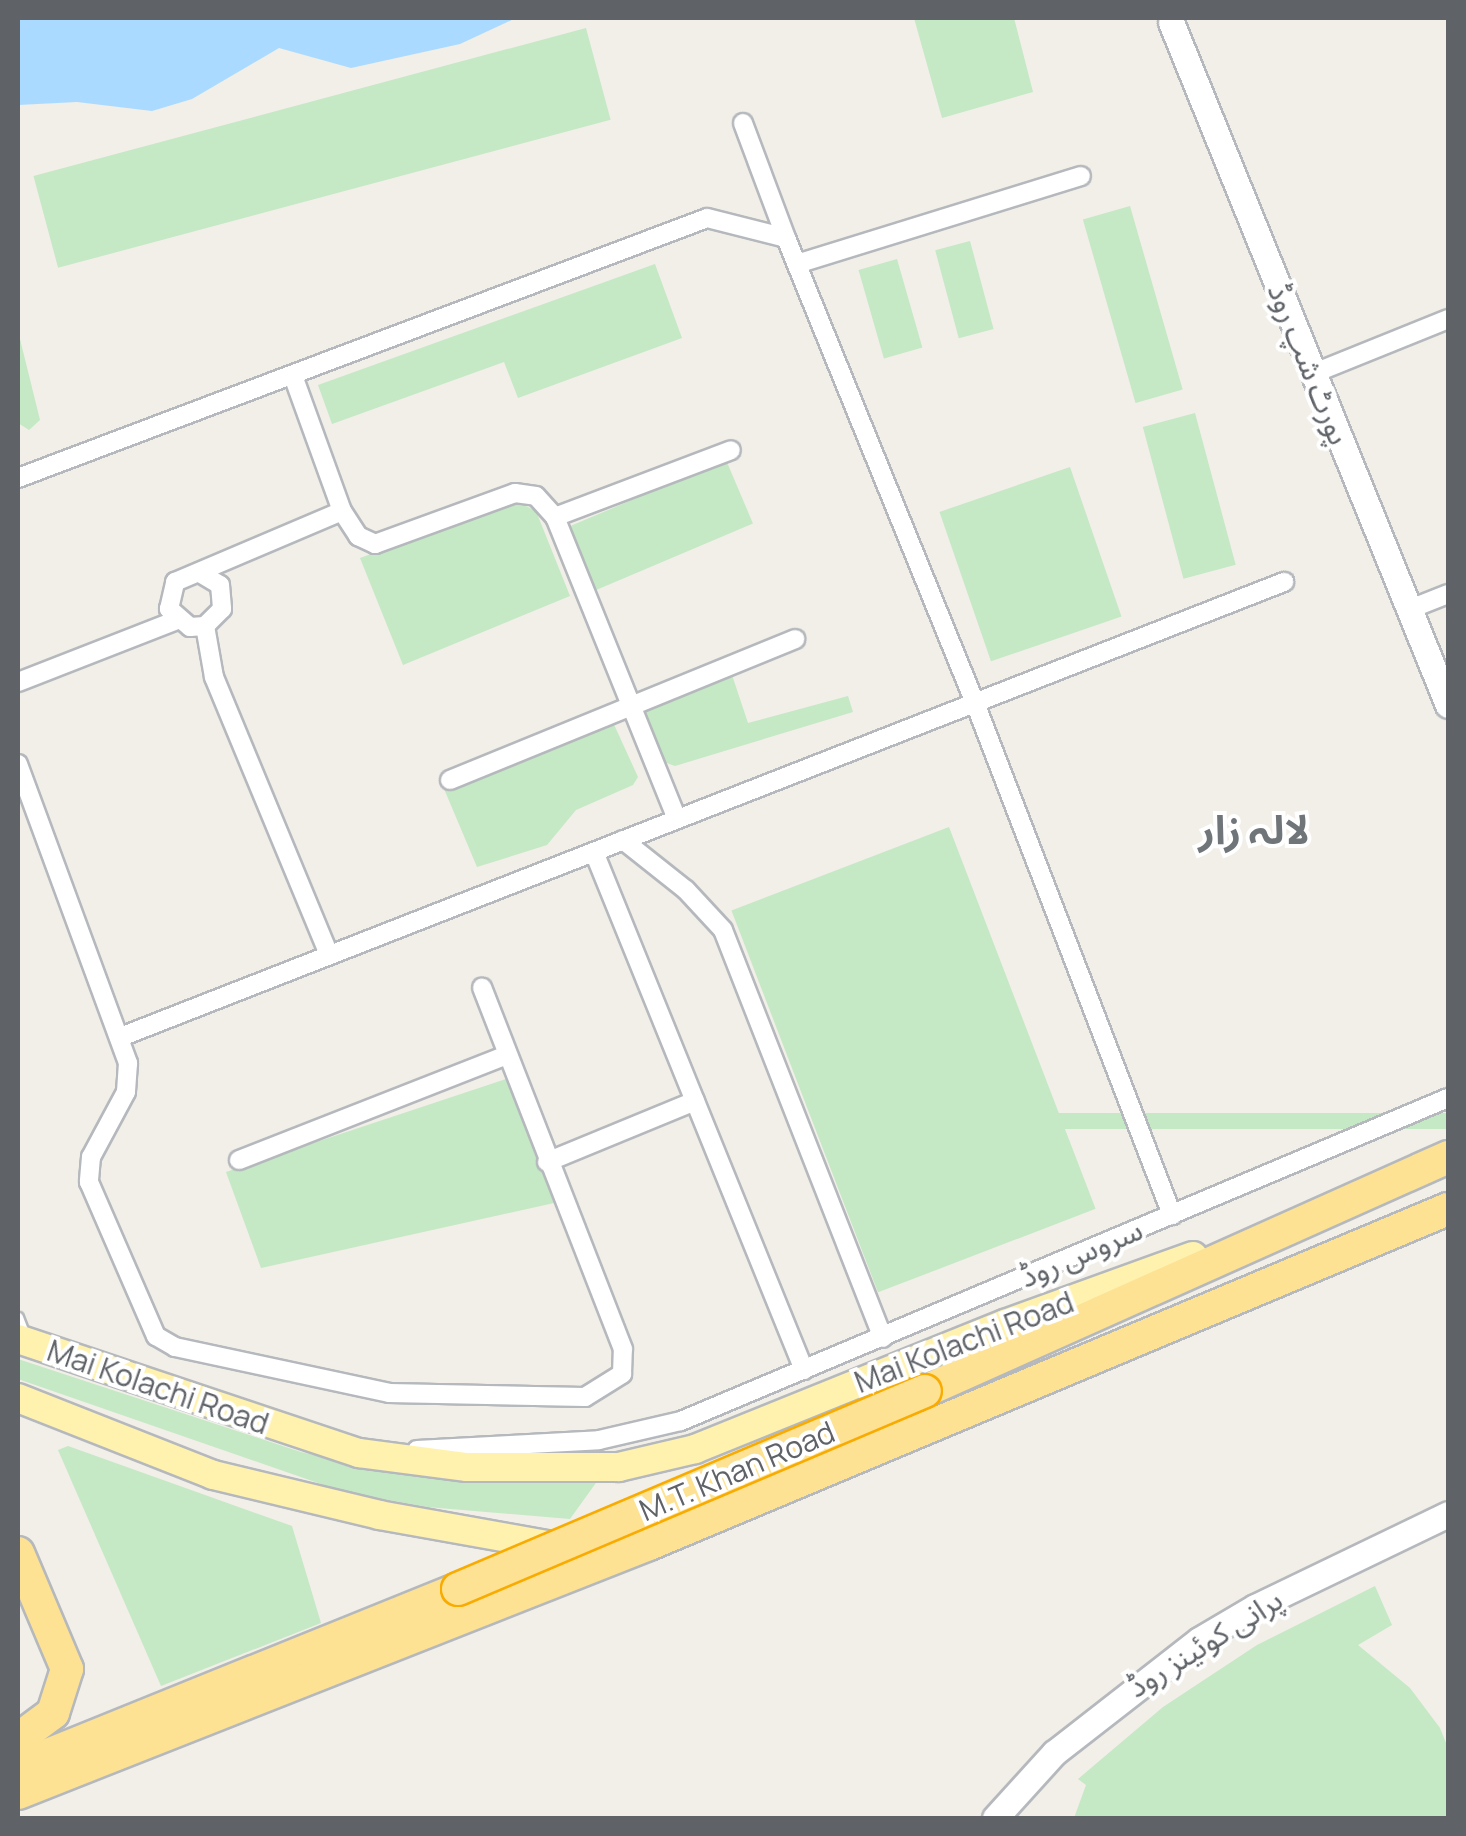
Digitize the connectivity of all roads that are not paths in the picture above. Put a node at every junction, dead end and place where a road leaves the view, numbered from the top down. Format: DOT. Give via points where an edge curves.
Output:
graph roads {
  1 [pos="1172,22"];
  2 [pos="743,123"];
  3 [pos="1082,176"];
  4 [pos="786,238"];
  5 [pos="800,263"];
  6 [pos="1448,319"];
  7 [pos="1312,374"];
  8 [pos="294,376"];
  9 [pos="731,450"];
  10 [pos="18,478"];
  11 [pos="342,511"];
  12 [pos="555,517"];
  13 [pos="200,572"];
  14 [pos="1284,582"];
  15 [pos="1448,594"];
  16 [pos="1410,609"];
  17 [pos="176,620"];
  18 [pos="206,626"];
  19 [pos="796,639"];
  20 [pos="18,682"];
  21 [pos="975,703"];
  22 [pos="630,704"];
  23 [pos="1448,705"];
  24 [pos="18,764"];
  25 [pos="450,780"];
  26 [pos="678,819"];
  27 [pos="623,840"];
  28 [pos="594,852"];
  29 [pos="330,955"];
  30 [pos="482,988"];
  31 [pos="123,1036"];
  32 [pos="504,1056"];
  33 [pos="1448,1098"];
  34 [pos="695,1101"];
  35 [pos="1448,1157"];
  36 [pos="239,1160"];
  37 [pos="547,1162"];
  38 [pos="1448,1198"];
  39 [pos="1328,1208"];
  40 [pos="1448,1209"];
  41 [pos="1172,1215"];
  42 [pos="1385,1234"];
  43 [pos="956,1307"];
  44 [pos="21,1333"];
  45 [pos="884,1338"];
  46 [pos="969,1338"];
  47 [pos="804,1370"];
  48 [pos="18,1398"];
  49 [pos="359,1453"];
  50 [pos="1448,1514"];
  51 [pos="650,1544"];
  52 [pos="18,1553"];
  53 [pos="18,1739"];
  54 [pos="114,1741"];
  55 [pos="18,1767"];
  56 [pos="18,1793"];
  57 [pos="996,1818"];
  1 -- 7 [label="street, پورٹ شپ روڈ"];
  2 -- 4 [label="street"];
  3 -- 5 [label="street"];
  4 -- 5 [label="street"];
  4 -- 8 [label="street" via="707,218"];
  5 -- 21 [label="street"];
  6 -- 7 [label="street"];
  7 -- 16 [label="street, پورٹ شپ روڈ"];
  8 -- 10 [label="street"];
  8 -- 11 [label="street"];
  9 -- 12 [label="street"];
  11 -- 12 [label="street" via="358,536 375,544 514,493 536,496"];
  11 -- 13 [label="street"];
  12 -- 22 [label="street"];
  13 -- 17 [label="street" via="174,582 168,595"];
  13 -- 18 [label="street" via="224,597"];
  14 -- 21 [label="street"];
  15 -- 16 [label="street"];
  16 -- 23 [label="street, پورٹ شپ روڈ"];
  17 -- 18 [label="street"];
  17 -- 20 [label="street"];
  18 -- 29 [label="street" via="214,677"];
  19 -- 22 [label="street"];
  21 -- 26 [label="street"];
  21 -- 41 [label="street"];
  22 -- 25 [label="street"];
  22 -- 26 [label="street"];
  24 -- 31 [label="street"];
  26 -- 27 [label="street"];
  27 -- 28 [label="street"];
  27 -- 45 [label="street" via="698,900 723,930"];
  28 -- 29 [label="street"];
  28 -- 34 [label="street"];
  29 -- 31 [label="street"];
  30 -- 32 [label="street"];
  31 -- 37 [label="street" via="126,1092 92,1158 89,1182 156,1336 229,1364 389,1393 585,1397 606,1388 622,1374 623,1349"];
  32 -- 36 [label="street"];
  32 -- 37 [label="street"];
  33 -- 41 [label="street, سروس روڈ"];
  34 -- 37 [label="street"];
  34 -- 47 [label="street"];
  35 -- 39 [label="highway, M.T. Khan Road"];
  38 -- 42 [label="highway"];
  39 -- 46 [label="main road, Mai Kolachi Road"];
  39 -- 54 [label="highway, M.T. Khan Road, bridge" via="924,1391"];
  40 -- 42 [label="highway, M.T. Khan Road"];
  41 -- 43 [label="street, سروس روڈ"];
  42 -- 51 [label="highway, M.T. Khan Road"];
  43 -- 45 [label="street, سروس روڈ"];
  43 -- 46 [label="street"];
  44 -- 49 [label="main road, Mai Kolachi Road"];
  45 -- 47 [label="street, سروس روڈ"];
  46 -- 49 [label="main road, Mai Kolachi Road" via="695,1450 619,1467 468,1467"];
  47 -- 49 [label="street, سروس روڈ" via="681,1421 600,1440"];
  48 -- 51 [label="main road, Mai Kolachi Road" via="213,1474 300,1498 594,1554"];
  50 -- 57 [label="street, پرانی کوئینز روڈ" via="1255,1606 1200,1640 1054,1753"];
  51 -- 54 [label="highway, M.T. Khan Road" via="239,1704"];
  52 -- 53 [label="highway" via="67,1669 53,1713"];
  54 -- 55 [label="highway, M.T. Khan Road"];
  54 -- 56 [label="highway, M.T. Khan Road"];
}
